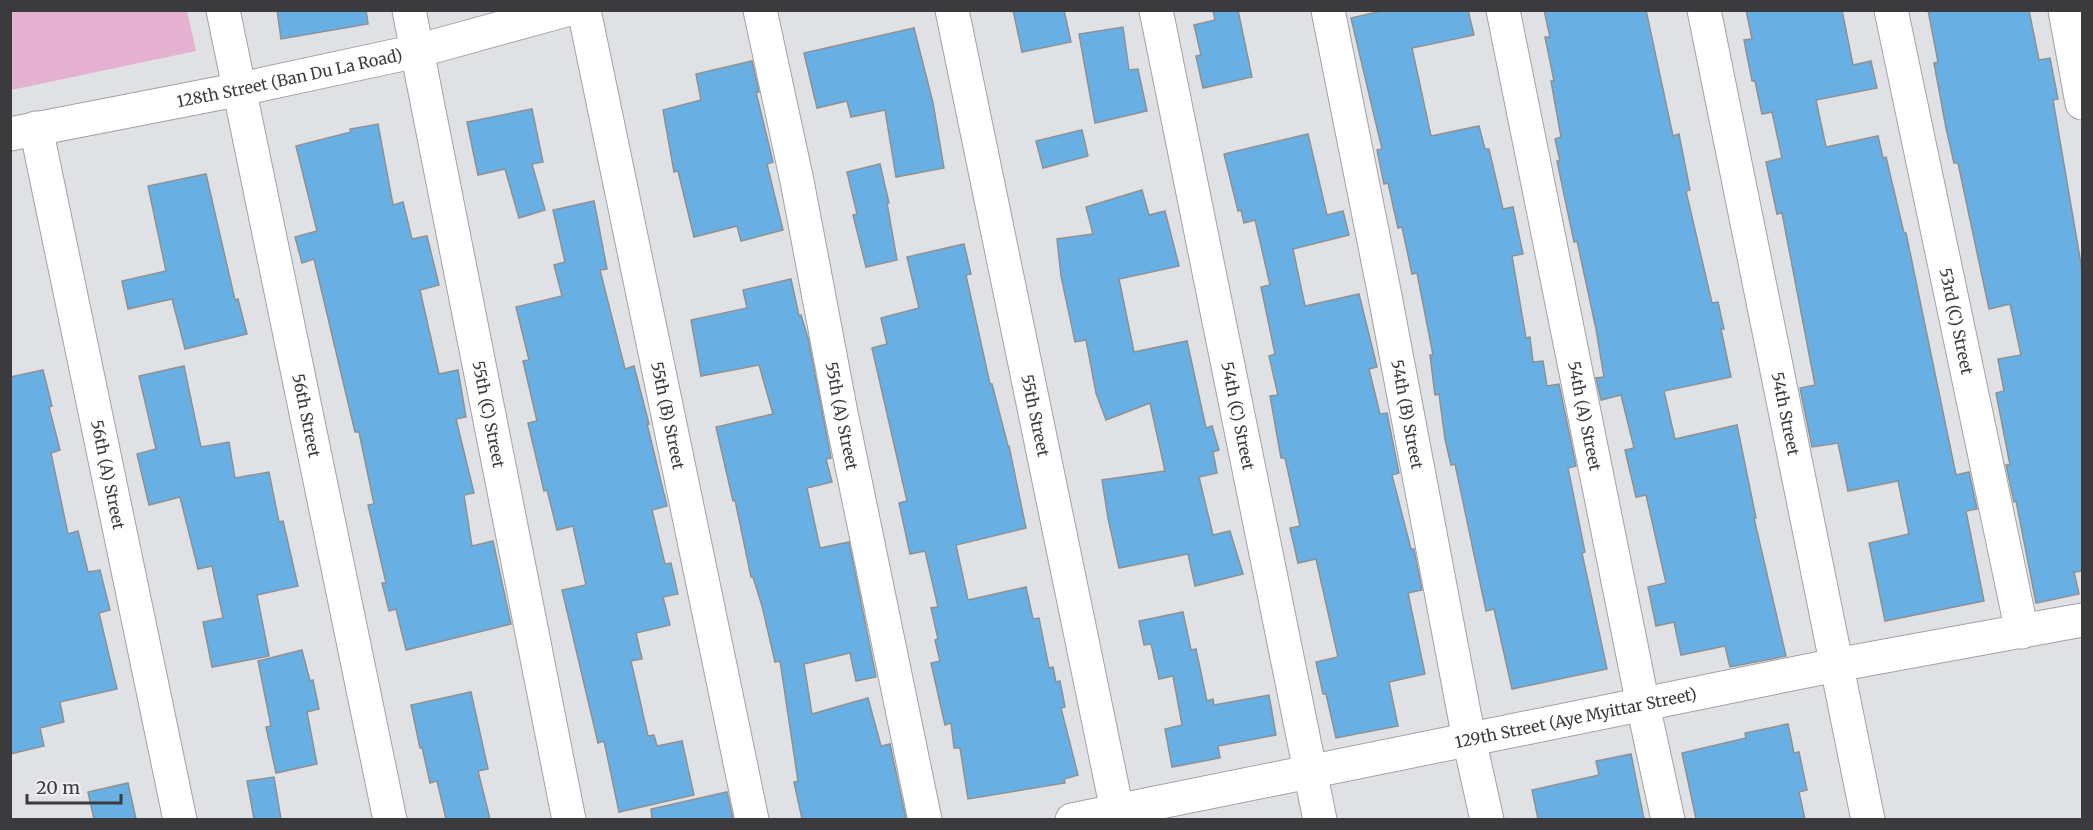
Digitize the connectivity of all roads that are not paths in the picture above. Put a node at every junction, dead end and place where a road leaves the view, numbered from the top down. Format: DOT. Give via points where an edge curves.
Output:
graph roads {
  1 [pos="223,10"];
  2 [pos="409,10"];
  3 [pos="566,10"];
  4 [pos="584,10"];
  5 [pos="760,10"];
  6 [pos="952,10"];
  7 [pos="1156,10"];
  8 [pos="1328,10"];
  9 [pos="1503,10"];
  10 [pos="1704,10"];
  11 [pos="1891,10"];
  12 [pos="2065,10"];
  13 [pos="417,51"];
  14 [pos="240,89"];
  15 [pos="2082,103"];
  16 [pos="23,131"];
  17 [pos="2082,620"];
  18 [pos="2022,632"];
  19 [pos="1836,665"];
  20 [pos="1643,705"];
  21 [pos="1469,740"];
  22 [pos="1310,772"];
  23 [pos="1118,815"];
  24 [pos="180,819"];
  25 [pos="390,819"];
  26 [pos="569,819"];
  27 [pos="752,819"];
  28 [pos="925,819"];
  29 [pos="1072,819"];
  30 [pos="1320,819"];
  31 [pos="1487,819"];
  32 [pos="1668,819"];
  33 [pos="1869,819"];
  1 -- 14 [label="street, 56th Street"];
  2 -- 13 [label="street, 55th (C) Street"];
  3 -- 13 [label="street, 128th Street (Ban Du La Road)"];
  4 -- 27 [label="street, 55th (B) Street"];
  5 -- 28 [label="street, 55th (A) Street"];
  6 -- 23 [label="street, 55th Street"];
  7 -- 22 [label="street, 54th (C) Street"];
  8 -- 21 [label="street, 54th (B) Street"];
  9 -- 20 [label="street, 54th (A) Street"];
  10 -- 19 [label="street, 54th Street"];
  11 -- 18 [label="street, 53rd (C) Street"];
  12 -- 15 [label="street"];
  13 -- 14 [label="street, 128th Street (Ban Du La Road)"];
  13 -- 26 [label="street, 55th (C) Street"];
  14 -- 16 [label="street, 128th Street (Ban Du La Road)"];
  14 -- 25 [label="street, 56th Street"];
  16 -- 24 [label="street, 56th (A) Street"];
  17 -- 18 [label="street, 129th Street (Aye Myittar Street)"];
  18 -- 19 [label="street, 129th Street (Aye Myittar Street)"];
  19 -- 20 [label="street, 129th Street (Aye Myittar Street)"];
  19 -- 33 [label="street, 54th Street"];
  20 -- 21 [label="street, 129th Street (Aye Myittar Street)"];
  20 -- 32 [label="street, 54th (A) Street"];
  21 -- 22 [label="street, 129th Street (Aye Myittar Street)"];
  21 -- 31 [label="street, 54th (B) Street"];
  22 -- 23 [label="street, 129th Street (Aye Myittar Street)"];
  22 -- 30 [label="street, 54th (C) Street"];
  23 -- 29 [label="street, 129th Street (Aye Myittar Street)"];
}
